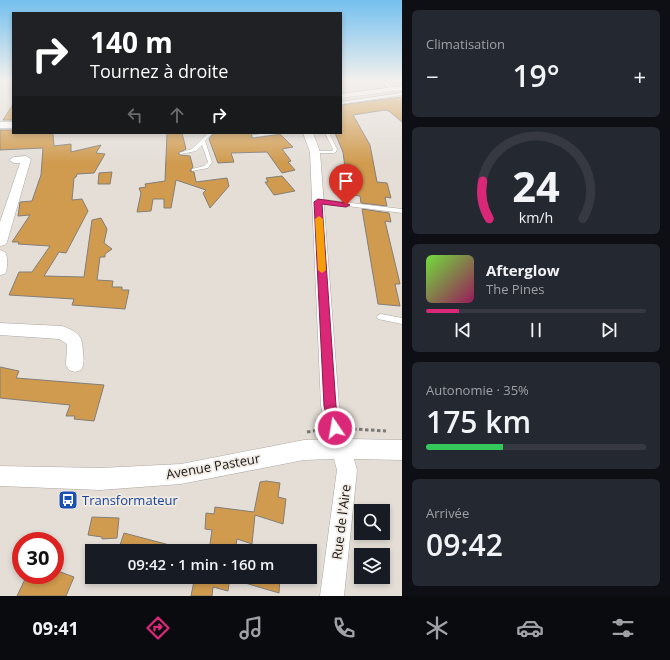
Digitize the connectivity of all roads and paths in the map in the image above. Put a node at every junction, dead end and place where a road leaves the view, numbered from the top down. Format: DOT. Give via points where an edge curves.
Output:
graph roads {
  1 [pos="0,125"];
  2 [pos="12,125"];
  3 [pos="210,134"];
  4 [pos="269,134"];
  5 [pos="308,134"];
  6 [pos="328,134"];
  7 [pos="254,136"];
  8 [pos="203,141"];
  9 [pos="315,152"];
  10 [pos="181,153"];
  11 [pos="14,160"];
  12 [pos="194,170"];
  13 [pos="318,202"];
  14 [pos="402,211"];
  15 [pos="0,242"];
  16 [pos="0,255"];
  17 [pos="0,270"];
  18 [pos="381,317"];
  19 [pos="402,321"];
  20 [pos="0,329"];
  21 [pos="75,365"];
  22 [pos="358,428"];
  23 [pos="311,430"];
  24 [pos="388,432"];
  25 [pos="301,435"];
  26 [pos="342,448"];
  27 [pos="402,450"];
  28 [pos="0,476"];
  29 [pos="332,596"];
  1 -- 2 [label="street"];
  3 -- 8 [label="lane"];
  4 -- 7 [label="lane"];
  5 -- 9 [label="street, Rue de l'Aire"];
  6 -- 9 [label="lane" via="334,152"];
  8 -- 10 [label="lane" via="194,150"];
  8 -- 12 [label="lane" via="210,162 206,167"];
  9 -- 13 [label="street, Rue de l'Aire"];
  11 -- 15 [label="street" via="26,159"];
  13 -- 14 [label="lane"];
  13 -- 26 [label="street, Rue de l'Aire" via="330,406"];
  16 -- 17 [label="street"];
  18 -- 19 [label="lane"];
  20 -- 21 [label="street" via="62,333 75,341"];
  22 -- 24 [label="path"];
  23 -- 25 [label="path"];
  26 -- 27 [label="street, Avenue Pasteur"];
  26 -- 28 [label="street, Avenue Pasteur" via="304,450 180,474 100,479"];
  26 -- 29 [label="street, Rue de l'Aire" via="347,470"];
}
